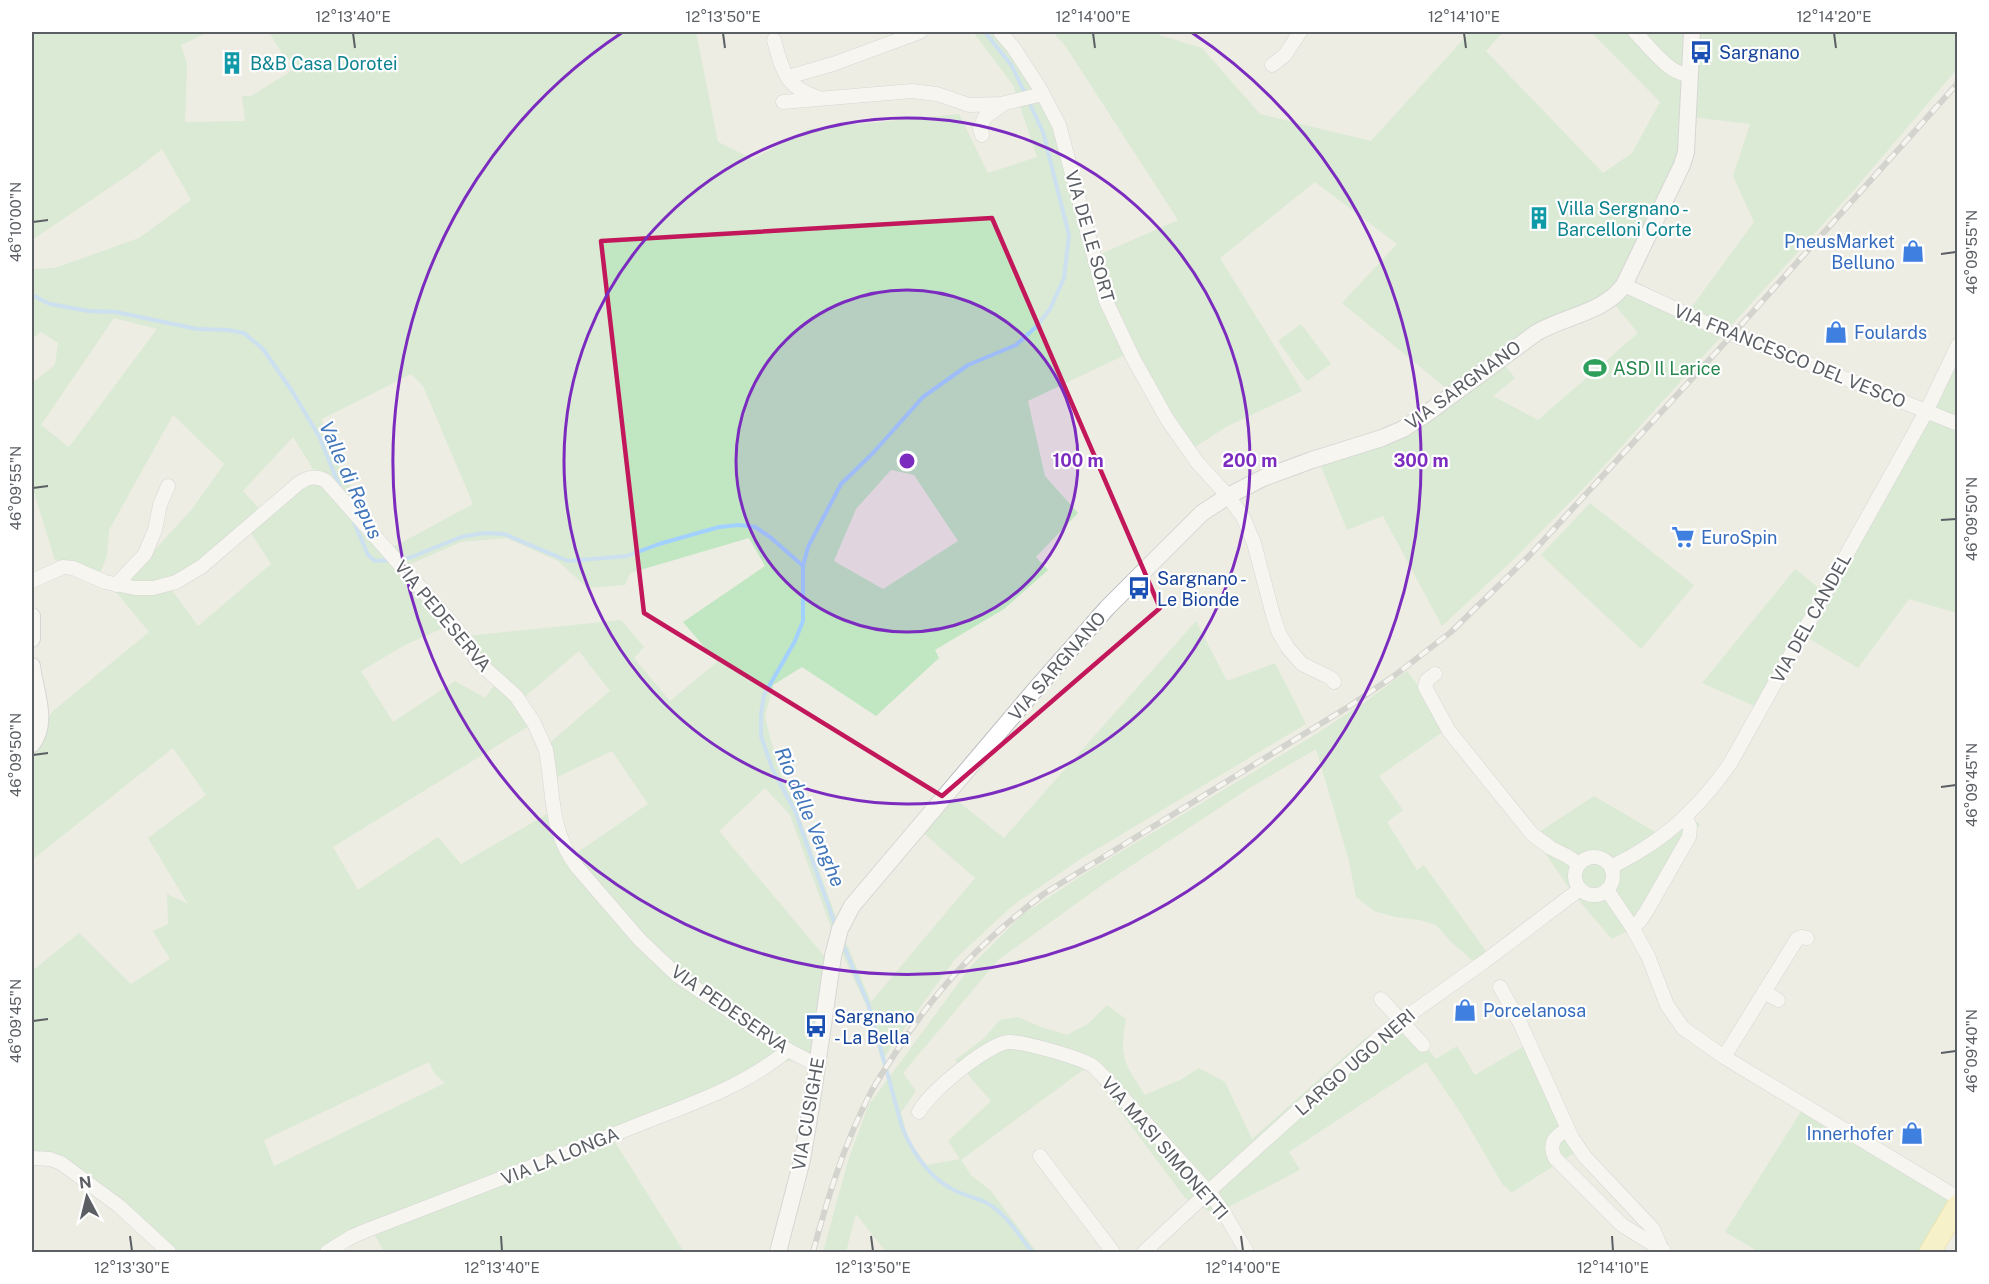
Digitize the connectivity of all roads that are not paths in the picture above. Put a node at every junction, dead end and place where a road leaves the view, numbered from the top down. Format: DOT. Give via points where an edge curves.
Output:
graph roads {
  1 [pos="920,32"];
  2 [pos="999,32"];
  3 [pos="1300,32"];
  4 [pos="1635,32"];
  5 [pos="1692,32"];
  6 [pos="774,40"];
  7 [pos="1272,65"];
  8 [pos="1690,74"];
  9 [pos="788,77"];
  10 [pos="1038,95"];
  11 [pos="824,99"];
  12 [pos="783,102"];
  13 [pos="1003,104"];
  14 [pos="982,135"];
  15 [pos="1624,285"];
  16 [pos="1958,345"];
  17 [pos="1926,412"];
  18 [pos="1958,424"];
  19 [pos="168,486"];
  20 [pos="1228,496"];
  21 [pos="32,582"];
  22 [pos="116,585"];
  23 [pos="32,616"];
  24 [pos="32,639"];
  25 [pos="32,666"];
  26 [pos="1435,674"];
  27 [pos="1334,682"];
  28 [pos="32,744"];
  29 [pos="1685,816"];
  30 [pos="1579,864"];
  31 [pos="1612,867"];
  32 [pos="1580,889"];
  33 [pos="1607,890"];
  34 [pos="1632,927"];
  35 [pos="1807,938"];
  36 [pos="830,973"];
  37 [pos="1500,987"];
  38 [pos="1764,992"];
  39 [pos="1381,999"];
  40 [pos="1778,1000"];
  41 [pos="1401,1020"];
  42 [pos="1423,1045"];
  43 [pos="788,1050"];
  44 [pos="1724,1057"];
  45 [pos="818,1063"];
  46 [pos="919,1112"];
  47 [pos="1567,1130"];
  48 [pos="1040,1156"];
  49 [pos="32,1158"];
  50 [pos="1208,1192"];
  51 [pos="1958,1198"];
  52 [pos="1958,1205"];
  53 [pos="1664,1251"];
  54 [pos="169,1252"];
  55 [pos="327,1252"];
  56 [pos="778,1252"];
  57 [pos="1113,1252"];
  58 [pos="1144,1252"];
  59 [pos="1247,1252"];
  60 [pos="1930,1252"];
  1 -- 9 [label="street"];
  2 -- 10 [label="street, VIA DE LE SORT" via="1013,47"];
  3 -- 7 [label="street" via="1285,55"];
  4 -- 8 [label="street" via="1671,69 1684,76"];
  5 -- 8 [label="street, VIA SARGNANO"];
  6 -- 9 [label="street" via="781,68"];
  8 -- 15 [label="street, VIA SARGNANO" via="1688,136 1682,165"];
  9 -- 11 [label="street" via="794,86"];
  10 -- 13 [label="street"];
  10 -- 20 [label="street, VIA DE LE SORT" via="1059,125 1106,301 1133,358 1167,419 1197,462"];
  11 -- 12 [label="street"];
  11 -- 13 [label="street" via="912,91 938,94 969,105"];
  13 -- 14 [label="street" via="985,117 980,128"];
  15 -- 17 [label="street, VIA FRANCESCO DEL VESCO" via="1732,335"];
  15 -- 20 [label="street, VIA SARGNANO" via="1603,304 1536,333 1403,429 1263,478"];
  16 -- 17 [label="street, VIA DEL CANDEL"];
  17 -- 18 [label="street, VIA FRANCESCO DEL VESCO"];
  17 -- 29 [label="street, VIA DEL CANDEL" via="1736,755"];
  19 -- 22 [label="street" via="145,554"];
  20 -- 27 [label="street, VIA DE LE SORT" via="1250,530 1279,633 1294,657"];
  20 -- 36 [label="street, VIA SARGNANO" via="1180,533 1107,608 852,906 839,935"];
  21 -- 22 [label="street, VIA PEDESERVA" via="63,567"];
  22 -- 43 [label="street, VIA PEDESERVA" via="153,588 176,582 201,567 304,480 321,478 350,506 458,631 478,662 516,696 531,718 546,750 558,832 568,856 640,940 678,976"];
  23 -- 24 [label="street"];
  25 -- 28 [label="street" via="40,718"];
  26 -- 30 [label="street" via="1425,687 1449,731 1532,834"];
  29 -- 31 [label="street, VIA DEL CANDEL" via="1642,850"];
  29 -- 34 [label="street" via="1689,837 1646,912"];
  30 -- 31 [label="street" via="1588,857 1599,857"];
  30 -- 32 [label="street" via="1575,879"];
  31 -- 33 [label="street" via="1613,879"];
  32 -- 33 [label="street" via="1590,895"];
  32 -- 41 [label="street, LARGO UGO NERI"];
  33 -- 34 [label="street"];
  34 -- 44 [label="street" via="1671,1012 1683,1028"];
  35 -- 38 [label="street" via="1797,939"];
  36 -- 45 [label="street, VIA CUSIGHE"];
  37 -- 47 [label="street"];
  38 -- 40 [label="street"];
  38 -- 44 [label="street"];
  39 -- 41 [label="street"];
  41 -- 42 [label="street"];
  41 -- 50 [label="street, LARGO UGO NERI"];
  43 -- 45 [label="street, VIA PEDESERVA"];
  43 -- 55 [label="street, VIA LA LONGA" via="760,1072 721,1092 365,1231"];
  44 -- 51 [label="street"];
  45 -- 56 [label="street, VIA CUSIGHE" via="802,1160"];
  46 -- 50 [label="street, VIA MASI SIMONETTI" via="929,1096 991,1048 1001,1043 1021,1043 1092,1066"];
  47 -- 53 [label="street" via="1585,1157 1653,1229"];
  47 -- 53 [label="street" via="1553,1141 1555,1158 1622,1225"];
  48 -- 57 [label="street"];
  49 -- 54 [label="street" via="61,1163 119,1206"];
  50 -- 58 [label="street, LARGO UGO NERI"];
  50 -- 59 [label="street, VIA MASI SIMONETTI"];
  52 -- 60 [label="main road"];
}
